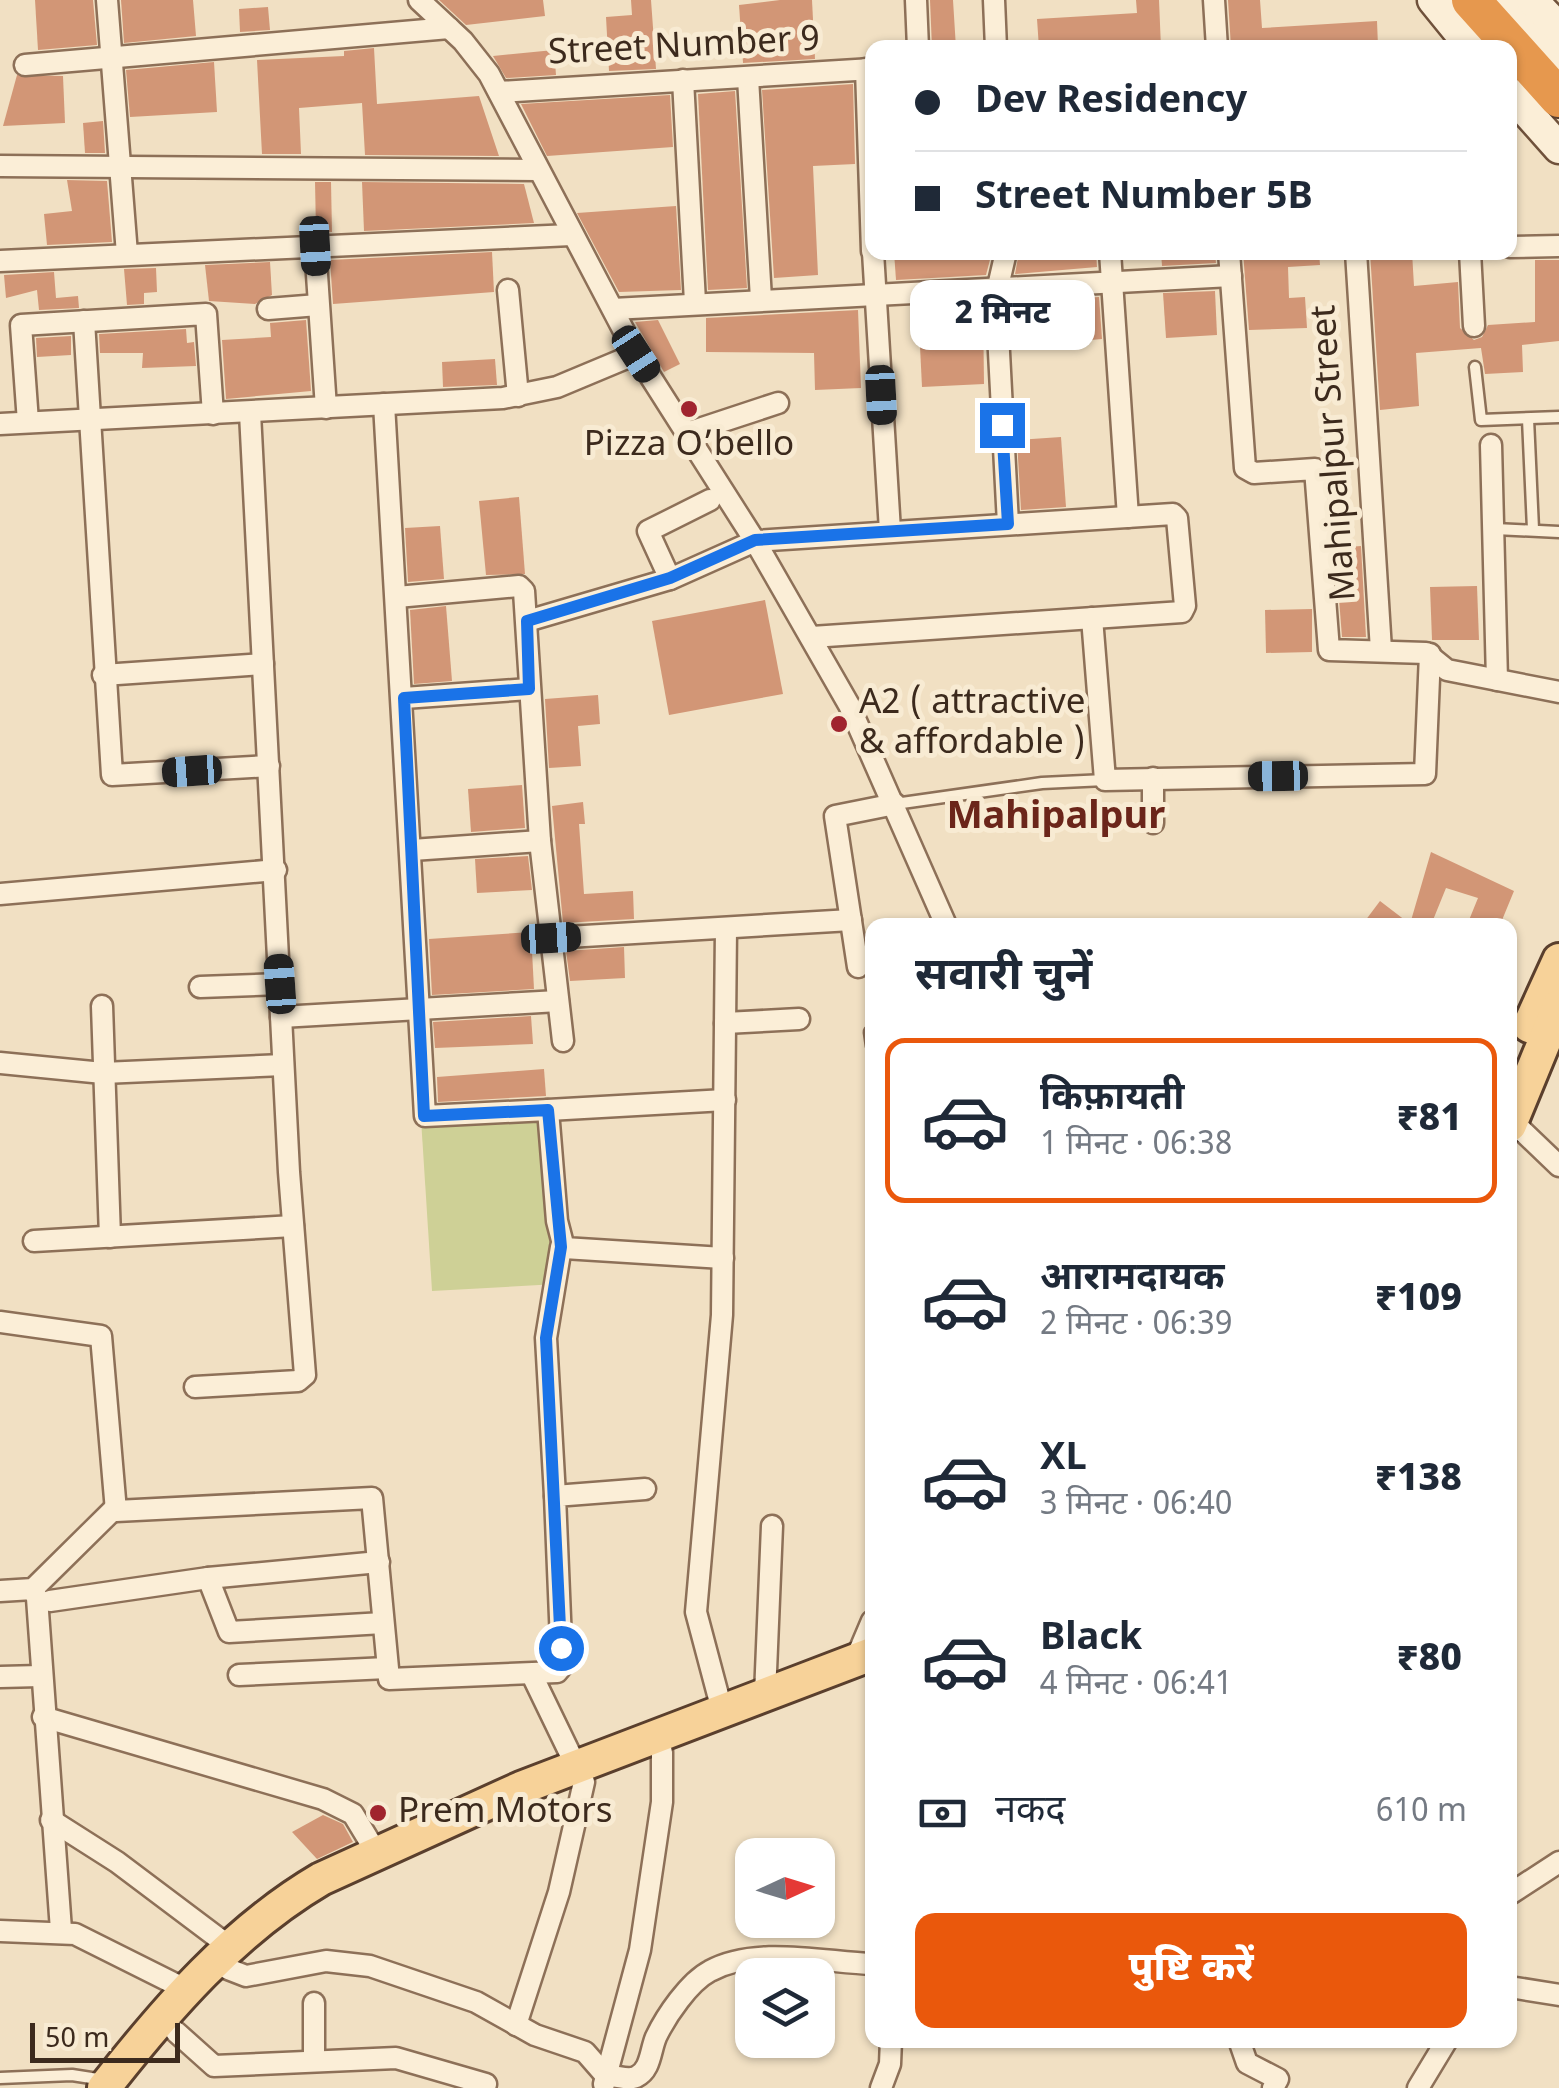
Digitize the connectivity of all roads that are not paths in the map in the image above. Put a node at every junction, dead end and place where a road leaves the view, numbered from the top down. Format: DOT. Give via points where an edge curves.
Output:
graph roads {
  1 [pos="107,0"];
  2 [pos="420,0"];
  3 [pos="916,0"];
  4 [pos="994,0"];
  5 [pos="1214,0"];
  6 [pos="1433,0"];
  7 [pos="1470,0"];
  8 [pos="1500,0"];
  9 [pos="1532,0"];
  10 [pos="450,28"];
  11 [pos="1559,28"];
  12 [pos="918,40"];
  13 [pos="996,40"];
  14 [pos="1216,40"];
  15 [pos="1466,40"];
  16 [pos="1506,40"];
  17 [pos="1517,52"];
  18 [pos="110,58"];
  19 [pos="1559,62"];
  20 [pos="25,64"];
  21 [pos="865,69"];
  22 [pos="748,78"];
  23 [pos="682,80"];
  24 [pos="499,92"];
  25 [pos="1559,98"];
  26 [pos="1517,101"];
  27 [pos="1559,148"];
  28 [pos="0,166"];
  29 [pos="121,170"];
  30 [pos="537,170"];
  31 [pos="570,235"];
  32 [pos="315,246"];
  33 [pos="1559,246"];
  34 [pos="1517,247"];
  35 [pos="128,254"];
  36 [pos="872,260"];
  37 [pos="1006,260"];
  38 [pos="1111,260"];
  39 [pos="1230,260"];
  40 [pos="1357,260"];
  41 [pos="1470,260"];
  42 [pos="0,261"];
  43 [pos="1231,276"];
  44 [pos="1112,282"];
  45 [pos="997,288"];
  46 [pos="508,290"];
  47 [pos="874,294"];
  48 [pos="761,299"];
  49 [pos="696,302"];
  50 [pos="318,305"];
  51 [pos="268,309"];
  52 [pos="613,309"];
  53 [pos="84,321"];
  54 [pos="1474,326"];
  55 [pos="636,354"];
  56 [pos="1475,367"];
  57 [pos="518,396"];
  58 [pos="778,403"];
  59 [pos="384,404"];
  60 [pos="326,408"];
  61 [pos="250,412"];
  62 [pos="213,414"];
  63 [pos="1559,418"];
  64 [pos="91,419"];
  65 [pos="1528,420"];
  66 [pos="28,422"];
  67 [pos="0,424"];
  68 [pos="686,433"];
  69 [pos="1491,445"];
  70 [pos="710,500"];
  71 [pos="1128,518"];
  72 [pos="1008,524"];
  73 [pos="1495,529"];
  74 [pos="1534,529"];
  75 [pos="890,530"];
  76 [pos="1559,532"];
  77 [pos="755,540"];
  78 [pos="670,578"];
  79 [pos="397,597"];
  80 [pos="1092,618"];
  81 [pos="527,621"];
  82 [pos="812,638"];
  83 [pos="1381,650"];
  84 [pos="1430,654"];
  85 [pos="263,664"];
  86 [pos="103,675"];
  87 [pos="1497,680"];
  88 [pos="529,689"];
  89 [pos="1559,692"];
  90 [pos="404,698"];
  91 [pos="269,766"];
  92 [pos="1153,778"];
  93 [pos="1104,780"];
  94 [pos="896,804"];
  95 [pos="1153,823"];
  96 [pos="540,842"];
  97 [pos="412,850"];
  98 [pos="276,870"];
  99 [pos="0,894"];
  100 [pos="943,918"];
  101 [pos="851,920"];
  102 [pos="726,929"];
  103 [pos="551,938"];
  104 [pos="1559,960"];
  105 [pos="858,966"];
  106 [pos="280,984"];
  107 [pos="200,987"];
  108 [pos="558,1002"];
  109 [pos="102,1006"];
  110 [pos="1559,1006"];
  111 [pos="420,1010"];
  112 [pos="282,1017"];
  113 [pos="799,1019"];
  114 [pos="724,1023"];
  115 [pos="562,1040"];
  116 [pos="1517,1051"];
  117 [pos="0,1063"];
  118 [pos="284,1065"];
  119 [pos="103,1073"];
  120 [pos="725,1100"];
  121 [pos="1517,1108"];
  122 [pos="548,1110"];
  123 [pos="1517,1128"];
  124 [pos="1559,1166"];
  125 [pos="293,1226"];
  126 [pos="110,1237"];
  127 [pos="34,1241"];
  128 [pos="561,1247"];
  129 [pos="723,1258"];
  130 [pos="0,1322"];
  131 [pos="195,1387"];
  132 [pos="644,1489"];
  133 [pos="555,1496"];
  134 [pos="115,1508"];
  135 [pos="772,1526"];
  136 [pos="380,1562"];
  137 [pos="208,1578"];
  138 [pos="0,1591"];
  139 [pos="41,1595"];
  140 [pos="383,1624"];
  141 [pos="865,1663"];
  142 [pos="865,1663"];
  143 [pos="386,1668"];
  144 [pos="239,1675"];
  145 [pos="532,1675"];
  146 [pos="40,1676"];
  147 [pos="0,1677"];
  148 [pos="765,1695"];
  149 [pos="722,1710"];
  150 [pos="42,1716"];
  151 [pos="662,1752"];
  152 [pos="580,1774"];
  153 [pos="51,1820"];
  154 [pos="376,1852"];
  155 [pos="1559,1862"];
  156 [pos="1517,1889"];
  157 [pos="61,1930"];
  158 [pos="0,1931"];
  159 [pos="229,1958"];
  160 [pos="865,1964"];
  161 [pos="1517,1988"];
  162 [pos="187,1990"];
  163 [pos="1559,1995"];
  164 [pos="314,2003"];
  165 [pos="516,2025"];
  166 [pos="176,2032"];
  167 [pos="889,2048"];
  168 [pos="1242,2048"];
  169 [pos="1442,2048"];
  170 [pos="314,2059"];
  171 [pos="0,2078"];
  172 [pos="605,2082"];
  173 [pos="645,2082"];
  174 [pos="486,2084"];
  175 [pos="115,2086"];
  176 [pos="881,2088"];
  177 [pos="1273,2088"];
  178 [pos="1418,2088"];
  1 -- 18 [label="street"];
  2 -- 10 [label="street"];
  3 -- 12 [label="street"];
  4 -- 13 [label="street"];
  5 -- 14 [label="street"];
  6 -- 15 [label="main road"];
  7 -- 16 [label="highway"];
  8 -- 19 [label="main road"];
  9 -- 11 [label="main road"];
  10 -- 18 [label="street"];
  10 -- 24 [label="street" via="478,56"];
  17 -- 25 [label="highway"];
  18 -- 20 [label="street"];
  18 -- 29 [label="street"];
  21 -- 22 [label="street, Street Number 9"];
  22 -- 23 [label="street, Street Number 9"];
  22 -- 48 [label="street"];
  23 -- 24 [label="street, Street Number 9"];
  23 -- 49 [label="street"];
  24 -- 30 [label="street"];
  26 -- 27 [label="main road"];
  28 -- 29 [label="street"];
  29 -- 30 [label="street"];
  29 -- 35 [label="street"];
  30 -- 31 [label="street"];
  31 -- 32 [label="street"];
  31 -- 52 [label="street"];
  32 -- 35 [label="street"];
  32 -- 50 [label="street"];
  33 -- 34 [label="street"];
  35 -- 42 [label="street"];
  36 -- 47 [label="street"];
  37 -- 45 [label="street"];
  38 -- 44 [label="street"];
  39 -- 43 [label="street"];
  40 -- 83 [label="street, Mahipalpur Street"];
  41 -- 54 [label="street"];
  43 -- 44 [label="street"];
  43 -- 83 [label="street" via="1245,468 1315,469 1329,650"];
  44 -- 45 [label="street"];
  44 -- 71 [label="street"];
  45 -- 47 [label="street"];
  45 -- 72 [label="street"];
  46 -- 57 [label="street"];
  47 -- 48 [label="street"];
  47 -- 75 [label="street"];
  48 -- 49 [label="street"];
  49 -- 52 [label="street"];
  50 -- 51 [label="street"];
  50 -- 60 [label="street"];
  52 -- 55 [label="street"];
  53 -- 62 [label="street" via="206,314"];
  53 -- 64 [label="street"];
  53 -- 66 [label="street" via="20,326"];
  55 -- 57 [label="street"];
  55 -- 68 [label="street"];
  56 -- 65 [label="lane" via="1481,420"];
  57 -- 59 [label="street"];
  58 -- 68 [label="street"];
  59 -- 60 [label="street"];
  59 -- 79 [label="street"];
  60 -- 61 [label="street"];
  61 -- 62 [label="street"];
  61 -- 85 [label="street"];
  62 -- 64 [label="street"];
  63 -- 65 [label="lane"];
  64 -- 66 [label="street"];
  64 -- 86 [label="street"];
  65 -- 74 [label="lane"];
  66 -- 67 [label="street"];
  68 -- 77 [label="street"];
  69 -- 73 [label="street"];
  70 -- 78 [label="street" via="648,531"];
  71 -- 72 [label="street"];
  71 -- 80 [label="street" via="1175,515 1185,608"];
  72 -- 75 [label="street"];
  73 -- 74 [label="lane"];
  73 -- 87 [label="street"];
  74 -- 76 [label="lane"];
  75 -- 77 [label="street"];
  77 -- 78 [label="street"];
  77 -- 82 [label="street"];
  78 -- 81 [label="street"];
  79 -- 81 [label="street" via="519,586"];
  79 -- 90 [label="street"];
  80 -- 82 [label="street"];
  80 -- 93 [label="street"];
  81 -- 88 [label="street"];
  82 -- 94 [label="street"];
  83 -- 84 [label="street"];
  84 -- 87 [label="street" via="1440,668"];
  84 -- 92 [label="street" via="1425,774"];
  85 -- 86 [label="street"];
  85 -- 91 [label="street"];
  86 -- 91 [label="street" via="113,776"];
  87 -- 89 [label="street"];
  88 -- 90 [label="street"];
  88 -- 96 [label="street"];
  90 -- 97 [label="street"];
  91 -- 98 [label="street"];
  92 -- 93 [label="street"];
  92 -- 95 [label="street"];
  93 -- 94 [label="lane" via="1042,782"];
  94 -- 100 [label="street"];
  94 -- 101 [label="street" via="834,816"];
  96 -- 97 [label="street"];
  96 -- 103 [label="street"];
  97 -- 111 [label="street"];
  98 -- 99 [label="street"];
  98 -- 106 [label="street"];
  101 -- 102 [label="street"];
  101 -- 105 [label="street"];
  102 -- 103 [label="street"];
  102 -- 114 [label="street"];
  103 -- 108 [label="street"];
  104 -- 116 [label="main road"];
  106 -- 107 [label="street"];
  106 -- 112 [label="street"];
  108 -- 111 [label="street"];
  108 -- 115 [label="street"];
  109 -- 119 [label="street"];
  110 -- 121 [label="main road"];
  111 -- 112 [label="street"];
  111 -- 122 [label="street" via="424,1116"];
  112 -- 118 [label="street"];
  113 -- 114 [label="street"];
  114 -- 120 [label="street"];
  117 -- 119 [label="street"];
  118 -- 119 [label="street"];
  118 -- 125 [label="street"];
  119 -- 126 [label="street"];
  120 -- 122 [label="street"];
  120 -- 129 [label="street"];
  122 -- 128 [label="street"];
  123 -- 124 [label="street"];
  125 -- 126 [label="street"];
  125 -- 131 [label="street" via="304,1379"];
  126 -- 127 [label="street"];
  128 -- 129 [label="street"];
  128 -- 133 [label="street" via="546,1338"];
  129 -- 149 [label="street" via="696,1612"];
  130 -- 134 [label="street" via="101,1336"];
  132 -- 133 [label="street"];
  133 -- 145 [label="street" via="562,1666"];
  134 -- 136 [label="street" via="372,1498"];
  134 -- 139 [label="street"];
  135 -- 148 [label="street"];
  136 -- 137 [label="street"];
  136 -- 140 [label="street"];
  137 -- 139 [label="street"];
  137 -- 140 [label="street" via="229,1632"];
  138 -- 139 [label="street"];
  139 -- 146 [label="street"];
  140 -- 143 [label="street"];
  141 -- 148 [label="main road"];
  142 -- 151 [label="main road"];
  143 -- 144 [label="street"];
  143 -- 145 [label="street" via="392,1680"];
  145 -- 152 [label="street"];
  146 -- 147 [label="street"];
  146 -- 150 [label="street"];
  148 -- 149 [label="main road"];
  149 -- 152 [label="main road"];
  150 -- 153 [label="street"];
  150 -- 154 [label="street" via="324,1799 353,1814"];
  151 -- 152 [label="main road"];
  151 -- 172 [label="street" via="662,1802 640,1950"];
  152 -- 154 [label="main road"];
  152 -- 159 [label="main road" via="324,1894"];
  152 -- 165 [label="street" via="554,1912"];
  153 -- 157 [label="street"];
  153 -- 159 [label="street" via="117,1862"];
  154 -- 159 [label="main road" via="292,1896"];
  155 -- 156 [label="street"];
  157 -- 158 [label="street"];
  157 -- 162 [label="street"];
  159 -- 162 [label="main road"];
  159 -- 165 [label="street" via="234,1975 256,1976 341,1960 463,1997"];
  159 -- 166 [label="main road"];
  160 -- 173 [label="street" via="754,1960 710,1970 656,2037"];
  161 -- 163 [label="street"];
  162 -- 175 [label="main road"];
  164 -- 170 [label="street"];
  165 -- 172 [label="street" via="585,2052"];
  166 -- 170 [label="street" via="209,2065"];
  166 -- 175 [label="main road"];
  167 -- 176 [label="street"];
  168 -- 177 [label="street" via="1247,2063 1278,2079"];
  169 -- 178 [label="street"];
  170 -- 174 [label="street" via="406,2058"];
  171 -- 175 [label="lane" via="72,2075"];
  172 -- 173 [label="street"];
}
